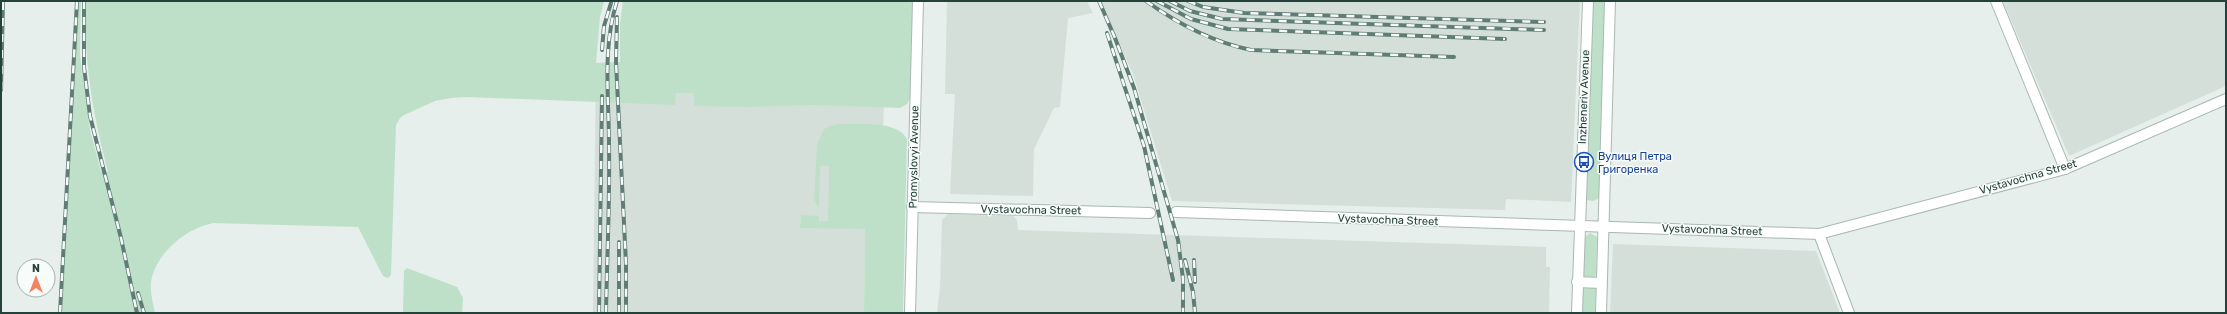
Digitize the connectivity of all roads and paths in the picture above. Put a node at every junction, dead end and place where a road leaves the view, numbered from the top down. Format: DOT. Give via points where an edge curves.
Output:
graph roads {
  1 [pos="918,1"];
  2 [pos="1588,1"];
  3 [pos="1610,1"];
  4 [pos="1996,1"];
  5 [pos="2226,99"];
  6 [pos="2065,169"];
  7 [pos="912,207"];
  8 [pos="1176,212"];
  9 [pos="1150,213"];
  10 [pos="1579,227"];
  11 [pos="1603,227"];
  12 [pos="1819,234"];
  13 [pos="1577,282"];
  14 [pos="1601,283"];
  15 [pos="910,313"];
  16 [pos="1577,313"];
  17 [pos="1600,313"];
  18 [pos="1849,313"];
  1 -- 7 [label="street, Promyslovyi Avenue"];
  2 -- 10 [label="street, Inzheneriv Avenue"];
  3 -- 11 [label="street, Inzheneriv Avenue"];
  4 -- 6 [label="street"];
  5 -- 6 [label="street, Vystavochna Street"];
  6 -- 12 [label="street, Vystavochna Street"];
  7 -- 9 [label="street, Vystavochna Street"];
  7 -- 15 [label="street, Promyslovyi Avenue"];
  8 -- 10 [label="street, Vystavochna Street"];
  10 -- 11 [label="street, Vystavochna Street"];
  10 -- 13 [label="street, Inzheneriv Avenue"];
  11 -- 12 [label="street, Vystavochna Street"];
  11 -- 14 [label="street, Inzheneriv Avenue"];
  12 -- 18 [label="street"];
  13 -- 14 [label="street"];
  13 -- 16 [label="street, Inzheneriv Avenue"];
  14 -- 17 [label="street, Inzheneriv Avenue"];
}
